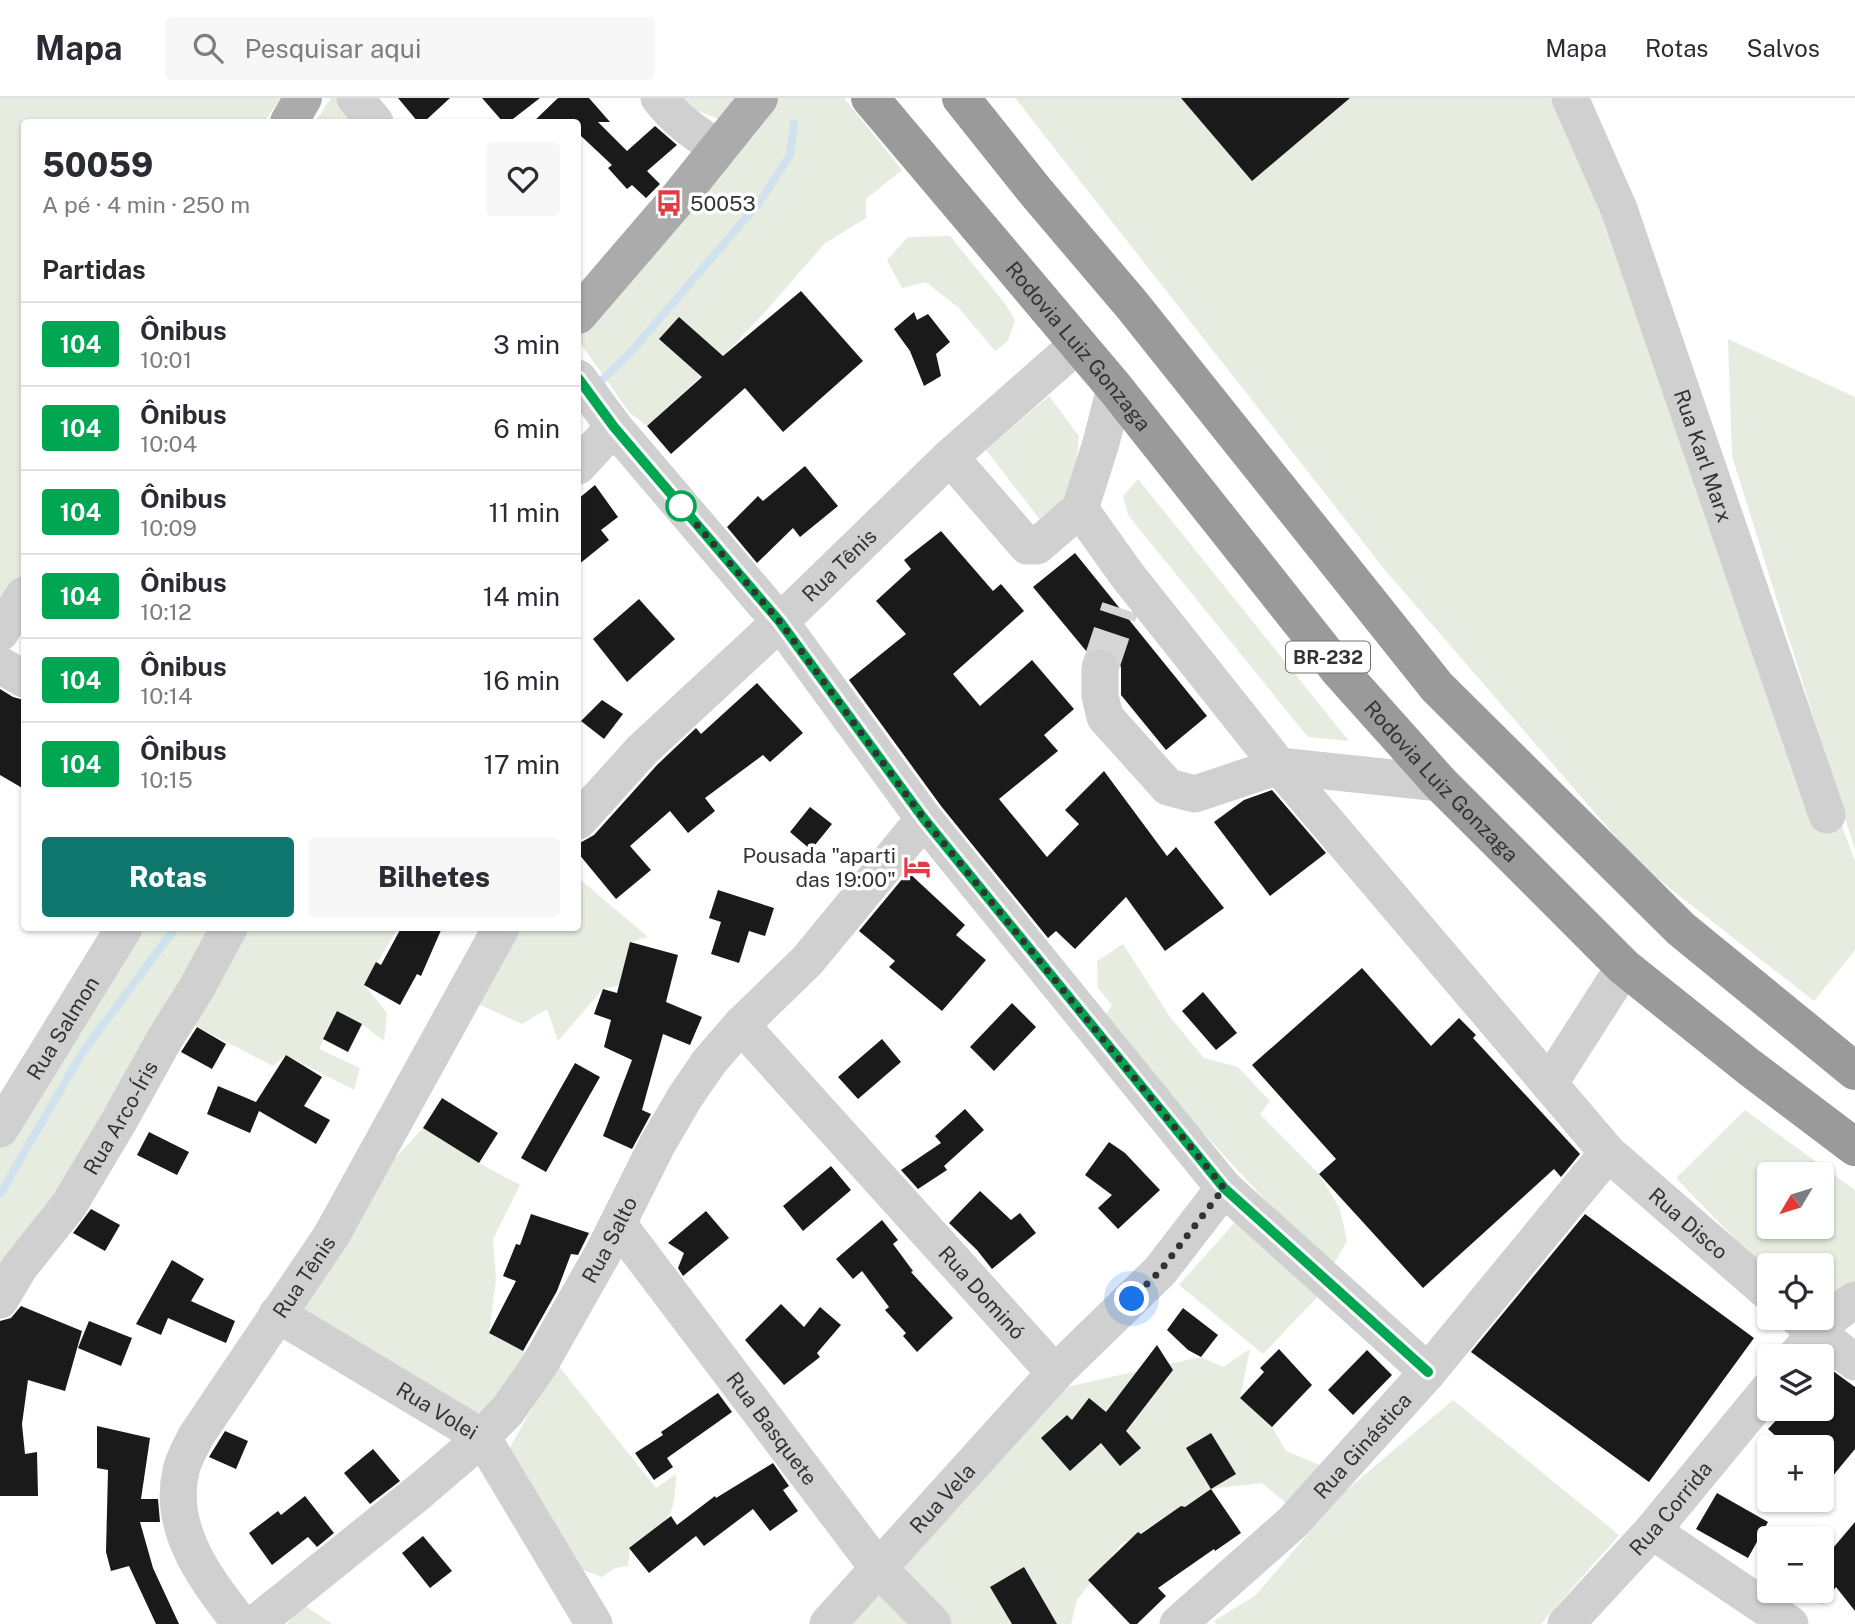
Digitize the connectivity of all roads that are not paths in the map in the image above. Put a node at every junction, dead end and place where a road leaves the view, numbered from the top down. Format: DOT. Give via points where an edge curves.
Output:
graph roads {
  1 [pos="303,98"];
  2 [pos="355,98"];
  3 [pos="659,98"];
  4 [pos="759,98"];
  5 [pos="870,98"];
  6 [pos="961,98"];
  7 [pos="1570,98"];
  8 [pos="291,119"];
  9 [pos="372,119"];
  10 [pos="725,140"];
  11 [pos="581,311"];
  12 [pos="1078,344"];
  13 [pos="1115,388"];
  14 [pos="593,399"];
  15 [pos="581,453"];
  16 [pos="950,457"];
  17 [pos="1080,509"];
  18 [pos="21,600"];
  19 [pos="780,622"];
  20 [pos="0,633"];
  21 [pos="0,665"];
  22 [pos="1100,668"];
  23 [pos="21,677"];
  24 [pos="1279,766"];
  25 [pos="1440,783"];
  26 [pos="1827,815"];
  27 [pos="581,818"];
  28 [pos="924,819"];
  29 [pos="122,931"];
  30 [pos="227,931"];
  31 [pos="499,931"];
  32 [pos="1624,967"];
  33 [pos="741,1024"];
  34 [pos="1855,1071"];
  35 [pos="1549,1084"];
  36 [pos="0,1129"];
  37 [pos="1855,1147"];
  38 [pos="1608,1153"];
  39 [pos="1224,1188"];
  40 [pos="618,1224"];
  41 [pos="1757,1283"];
  42 [pos="0,1300"];
  43 [pos="1855,1300"];
  44 [pos="277,1314"];
  45 [pos="1803,1336"];
  46 [pos="1855,1362"];
  47 [pos="1428,1372"];
  48 [pos="1055,1373"];
  49 [pos="1757,1404"];
  50 [pos="482,1437"];
  51 [pos="1652,1531"];
  52 [pos="878,1568"];
  53 [pos="241,1624"];
  54 [pos="255,1624"];
  55 [pos="594,1624"];
  56 [pos="828,1624"];
  57 [pos="933,1624"];
  58 [pos="1178,1624"];
  59 [pos="1566,1624"];
  60 [pos="1790,1624"];
  1 -- 8 [label="main road"];
  2 -- 9 [label="street"];
  3 -- 10 [label="street" via="684,126"];
  4 -- 10 [label="main road"];
  5 -- 12 [label="highway, Rodovia Luiz Gonzaga / BR-232"];
  6 -- 34 [label="highway, BR-232" via="1437,687 1681,929"];
  7 -- 26 [label="street, Rua Karl Marx" via="1619,209"];
  10 -- 11 [label="main road"];
  12 -- 13 [label="highway, Rodovia Luiz Gonzaga / BR-232"];
  12 -- 16 [label="street, Rua Tênis"];
  13 -- 17 [label="street"];
  13 -- 25 [label="highway, Rodovia Luiz Gonzaga / BR-232" via="1338,669"];
  14 -- 15 [label="street"];
  14 -- 19 [label="street"];
  16 -- 17 [label="street" via="1027,546 1043,543"];
  16 -- 19 [label="street, Rua Tênis"];
  17 -- 24 [label="street, Rua Disco" via="1123,591"];
  18 -- 20 [label="street"];
  19 -- 27 [label="street, Rua Tênis" via="642,750"];
  19 -- 28 [label="street"];
  21 -- 23 [label="street"];
  22 -- 24 [label="street" via="1105,717 1168,787 1195,793"];
  24 -- 25 [label="street"];
  24 -- 35 [label="street, Rua Disco"];
  25 -- 32 [label="highway, Rodovia Luiz Gonzaga / BR-232"];
  28 -- 33 [label="street, Rua Salto" via="807,961"];
  28 -- 39 [label="street"];
  29 -- 36 [label="street, Rua Salmon"];
  30 -- 42 [label="street, Rua Arco-Íris" via="69,1205"];
  31 -- 44 [label="street, Rua Tênis" via="331,1236"];
  32 -- 35 [label="street"];
  32 -- 37 [label="highway, Rodovia Luiz Gonzaga / BR-232"];
  33 -- 40 [label="street, Rua Salto" via="685,1097"];
  33 -- 48 [label="street, Rua Dominó"];
  35 -- 38 [label="street, Rua Disco"];
  38 -- 41 [label="street, Rua Disco"];
  38 -- 47 [label="street, Rua Ginástica"];
  39 -- 47 [label="street"];
  39 -- 48 [label="street" via="1160,1271"];
  40 -- 50 [label="street, Rua Salto" via="540,1364 508,1410"];
  40 -- 52 [label="street, Rua Basquete"];
  43 -- 45 [label="street"];
  44 -- 50 [label="street, Rua Volei"];
  44 -- 53 [label="street, Rua Tênis" via="195,1436 180,1471 179,1507 190,1551"];
  45 -- 46 [label="street"];
  47 -- 58 [label="street, Rua Ginástica" via="1293,1522"];
  48 -- 52 [label="street, Rua Vela"];
  49 -- 51 [label="street, Rua Corrida"];
  50 -- 54 [label="street, Rua Salto"];
  50 -- 55 [label="street, Rua Volei"];
  51 -- 59 [label="street, Rua Corrida"];
  51 -- 60 [label="street"];
  52 -- 56 [label="street, Rua Vela"];
  52 -- 57 [label="street, Rua Basquete"];
}
